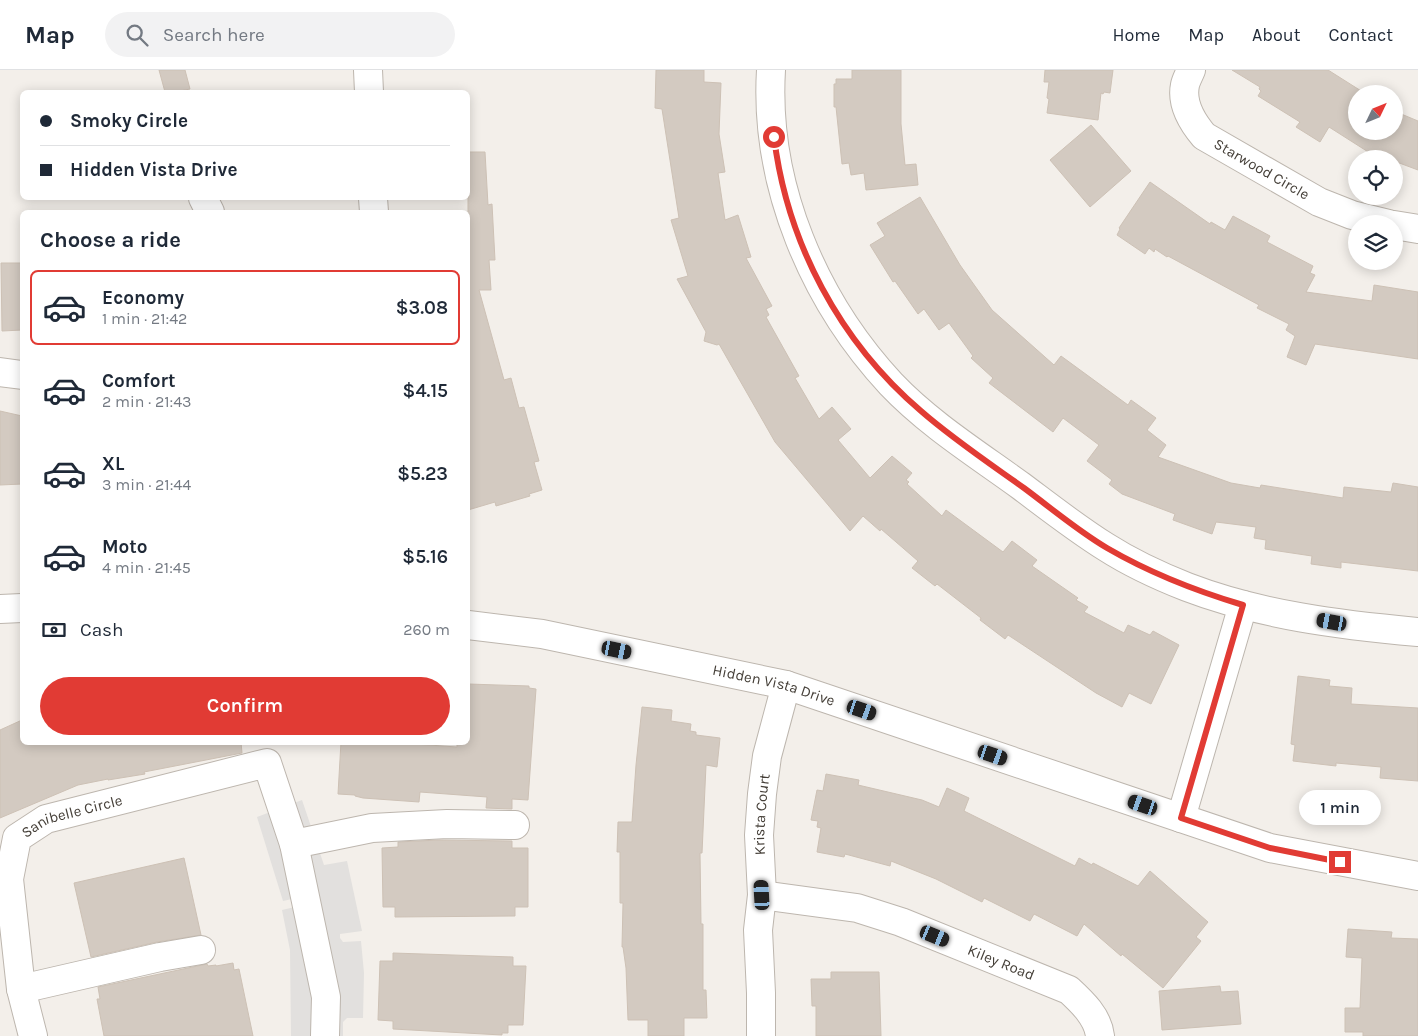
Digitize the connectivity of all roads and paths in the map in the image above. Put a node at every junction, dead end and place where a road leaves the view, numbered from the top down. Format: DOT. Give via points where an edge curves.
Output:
graph roads {
  1 [pos="368,70"];
  2 [pos="771,70"];
  3 [pos="1191,70"];
  4 [pos="369,90"];
  5 [pos="1352,215"];
  6 [pos="1403,226"];
  7 [pos="1418,229"];
  8 [pos="0,372"];
  9 [pos="20,375"];
  10 [pos="1243,605"];
  11 [pos="20,608"];
  12 [pos="0,609"];
  13 [pos="470,625"];
  14 [pos="1418,632"];
  15 [pos="786,685"];
  16 [pos="266,753"];
  17 [pos="1181,818"];
  18 [pos="515,826"];
  19 [pos="294,844"];
  20 [pos="1418,876"];
  21 [pos="762,895"];
  22 [pos="201,950"];
  23 [pos="21,989"];
  24 [pos="32,1036"];
  25 [pos="325,1036"];
  26 [pos="761,1036"];
  27 [pos="1100,1036"];
  1 -- 4 [label="street"];
  2 -- 10 [label="street" via="776,149 793,222 807,258 844,325 892,385 951,435 1106,547 1186,586"];
  3 -- 5 [label="street, Starwood Circle" via="1185,85 1186,103 1193,124 1204,136 1319,202"];
  6 -- 7 [label="street"];
  8 -- 9 [label="street"];
  10 -- 14 [label="street" via="1350,626"];
  10 -- 17 [label="street"];
  11 -- 12 [label="street"];
  13 -- 15 [label="street, Hidden Vista Drive" via="542,634"];
  15 -- 17 [label="street, Hidden Vista Drive"];
  15 -- 21 [label="street, Krista Court" via="762,794 759,836"];
  16 -- 19 [label="street, Sanibelle Circle"];
  16 -- 23 [label="street, Sanibelle Circle" via="46,818 17,838 9,879"];
  17 -- 20 [label="street, Hidden Vista Drive" via="1270,848"];
  18 -- 19 [label="street" via="447,824 372,828"];
  19 -- 25 [label="street, Sanibelle Circle" via="326,997"];
  21 -- 26 [label="street, Krista Court" via="758,930"];
  21 -- 27 [label="street, Kiley Road" via="857,908 901,922 1069,990 1088,1009"];
  22 -- 23 [label="street"];
  23 -- 24 [label="street, Sanibelle Circle"];
}
